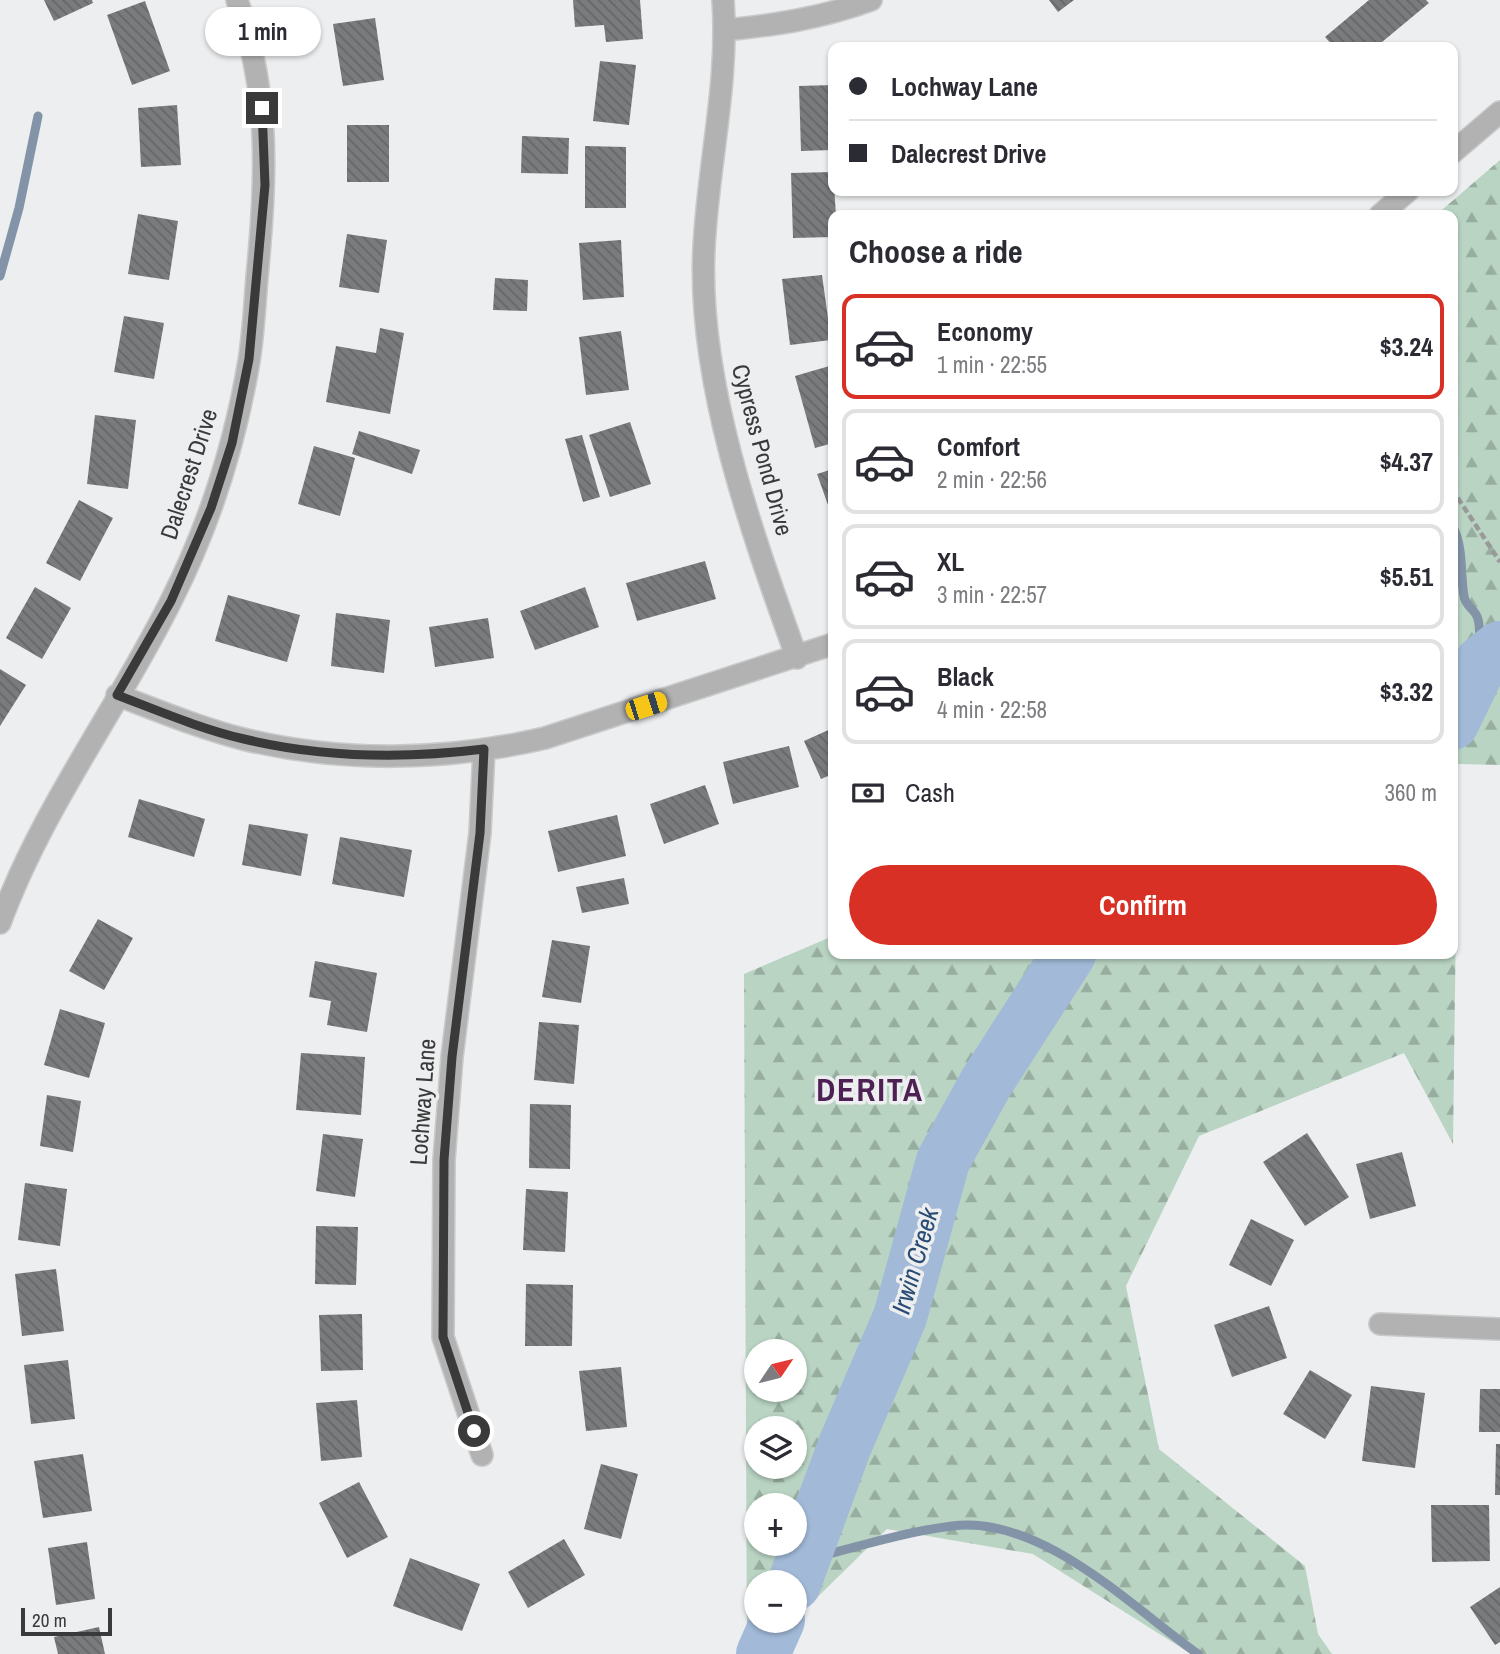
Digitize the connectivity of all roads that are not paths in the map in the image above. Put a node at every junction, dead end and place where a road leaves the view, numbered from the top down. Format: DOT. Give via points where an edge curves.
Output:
graph roads {
  1 [pos="237,0"];
  2 [pos="723,0"];
  3 [pos="871,0"];
  4 [pos="725,30"];
  5 [pos="1500,112"];
  6 [pos="1458,148"];
  7 [pos="1402,196"];
  8 [pos="1386,210"];
  9 [pos="828,646"];
  10 [pos="797,658"];
  11 [pos="117,695"];
  12 [pos="484,749"];
  13 [pos="0,923"];
  14 [pos="1380,1324"];
  15 [pos="1500,1329"];
  16 [pos="482,1455"];
  1 -- 11 [label="street, Dalecrest Drive" via="256,64 265,131 265,185 249,359 232,443 211,508 171,601"];
  2 -- 4 [label="street, Cypress Pond Drive"];
  3 -- 4 [label="street" via="787,24"];
  4 -- 10 [label="street, Cypress Pond Drive" via="723,89 704,248 706,328 717,405"];
  5 -- 6 [label="street"];
  7 -- 8 [label="street"];
  9 -- 10 [label="street"];
  10 -- 12 [label="street" via="545,738"];
  11 -- 12 [label="street" via="188,722 286,748 402,757"];
  11 -- 13 [label="street, Dalecrest Drive" via="46,820"];
  12 -- 16 [label="street, Lochway Lane" via="480,833 448,1108 443,1337"];
  14 -- 15 [label="street"];
}
